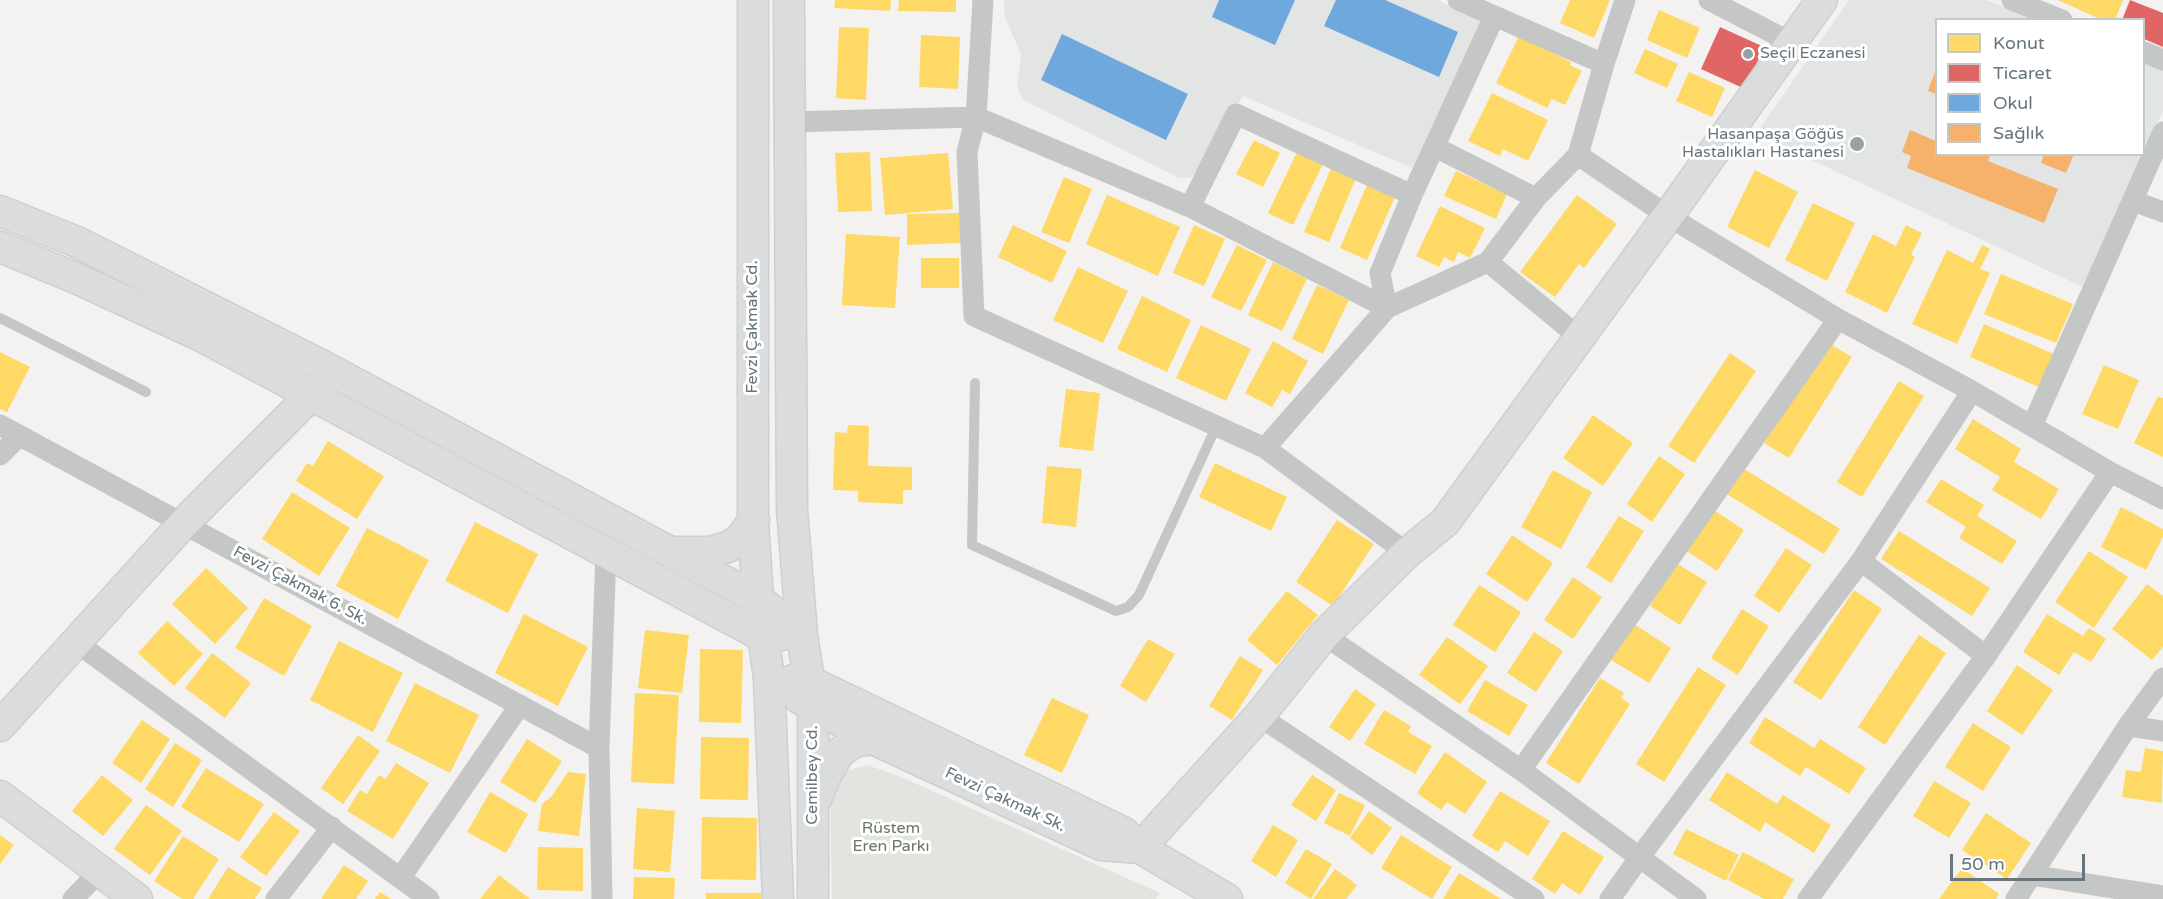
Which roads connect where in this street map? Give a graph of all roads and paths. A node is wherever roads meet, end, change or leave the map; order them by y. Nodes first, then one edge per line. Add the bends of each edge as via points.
1 (753, 0) edge
2 (789, 0) edge
3 (983, 0) edge
4 (1458, 0) edge
5 (1625, 0) edge
6 (1709, 0) edge
7 (1822, 0) edge
8 (2012, 0) edge
9 (1494, 17) junction
10 (2056, 18) edge
11 (1792, 43) junction
12 (2145, 52) edge
13 (2163, 60) edge
14 (1604, 64) junction
15 (976, 117) junction
16 (789, 122) junction
17 (2163, 132) edge
18 (1435, 147) junction
19 (1578, 155) junction
20 (1412, 195) junction
21 (1536, 198) junction
22 (2133, 201) junction
23 (1190, 207) junction
24 (0, 211) edge
25 (2163, 212) edge
26 (1668, 216) junction
27 (0, 248) edge
28 (1488, 262) junction
29 (1387, 308) junction
30 (0, 318) edge
31 (1838, 319) junction
32 (1579, 338) junction
33 (334, 372) junction
34 (975, 383) dead end
35 (1972, 391) junction
36 (146, 392) dead end
37 (311, 394) junction
38 (0, 425) edge
39 (2032, 426) junction
40 (1216, 427) junction
41 (19, 436) junction
42 (1266, 448) junction
43 (0, 455) edge
44 (2110, 472) junction
45 (2163, 498) edge
46 (754, 520) junction
47 (183, 524) junction
48 (606, 552) junction
49 (669, 552) junction
50 (1407, 553) junction
51 (1861, 561) junction
52 (759, 600) junction
53 (1324, 635) junction
54 (804, 643) junction
55 (77, 644) junction
56 (766, 656) junction
57 (1986, 656) junction
58 (2163, 678) edge
59 (811, 694) junction
60 (520, 705) junction
61 (1259, 716) junction
62 (0, 726) edge
63 (2128, 726) junction
64 (2163, 731) edge
65 (873, 739) junction
66 (599, 748) junction
67 (1521, 770) junction
68 (0, 796) edge
69 (813, 807) junction
70 (332, 827) junction
71 (1140, 848) junction
72 (1639, 858) junction
73 (100, 871) junction
74 (2031, 875) junction
75 (401, 877) junction
76 (1208, 894) edge
77 (2163, 896) edge
78 (73, 899) edge
79 (137, 899) edge
80 (276, 899) edge
81 (429, 899) edge
82 (603, 899) edge
83 (778, 899) edge
84 (813, 899) edge
85 (1534, 899) edge
86 (1611, 899) edge
87 (1696, 899) edge
88 (1808, 899) edge
89 (2016, 899) edge

1 - 46 street, Fevzi Çakmak Cd.
2 - 16 street
3 - 15 street
4 - 9 street
5 - 14 street
6 - 11 street
7 - 11 street
8 - 10 street
9 - 14 street
9 - 18 street
11 - 26 street
12 - 13 street
14 - 19 street
15 - 16 street
15 - 23 street
15 - 40 street via 967,152 974,316
16 - 54 street via 792,509
17 - 22 street
18 - 20 street
18 - 21 street
19 - 21 street
19 - 26 street
20 - 23 street via 1236,114
20 - 29 street via 1380,273
21 - 28 street
22 - 25 street
22 - 39 street
23 - 29 street
24 - 33 street via 77,242
26 - 31 street
26 - 32 street
27 - 37 street via 201,336
28 - 29 street
28 - 32 street
29 - 42 street
30 - 36 lane
31 - 35 street
31 - 67 street
32 - 50 street via 1445,522
33 - 37 street
33 - 49 street
34 - 40 lane via 972,544 1116,611 1128,607 1139,594
35 - 39 street
35 - 51 street
37 - 47 street
37 - 48 street
38 - 41 street, Fevzi Çakmak 6. Sk.
39 - 44 street
40 - 42 street
41 - 43 street
41 - 47 street, Fevzi Çakmak 6. Sk.
42 - 50 street
44 - 45 street
44 - 57 street
46 - 49 street via 741,539 728,548
46 - 52 street, Fevzi Çakmak Cd.
47 - 55 street
47 - 60 street, Fevzi Çakmak 6. Sk.
48 - 56 street
48 - 66 street
49 - 52 street
50 - 53 street
51 - 57 street
51 - 72 street
52 - 54 street
52 - 56 street, Fevzi Çakmak Cd.
53 - 61 street
53 - 67 street
54 - 56 street
54 - 59 street, Cemilbey Cd.
55 - 62 street
55 - 70 street
56 - 59 street
56 - 83 street
57 - 88 street
58 - 63 street
59 - 65 street, Fevzi Çakmak Sk.
59 - 69 street, Cemilbey Cd.
59 - 71 street via 1123,832
60 - 66 street, Fevzi Çakmak 6. Sk.
60 - 75 street
61 - 71 street
61 - 85 street
63 - 64 street
63 - 74 street
65 - 69 street via 854,742 838,753
65 - 71 street, Fevzi Çakmak Sk. via 1101,845
66 - 82 street
67 - 72 street
68 - 73 street
69 - 84 street, Cemilbey Cd.
70 - 75 street
70 - 80 street
71 - 76 street
72 - 86 street
72 - 87 street
73 - 78 street
73 - 79 street
74 - 77 street
74 - 89 street
75 - 81 street

